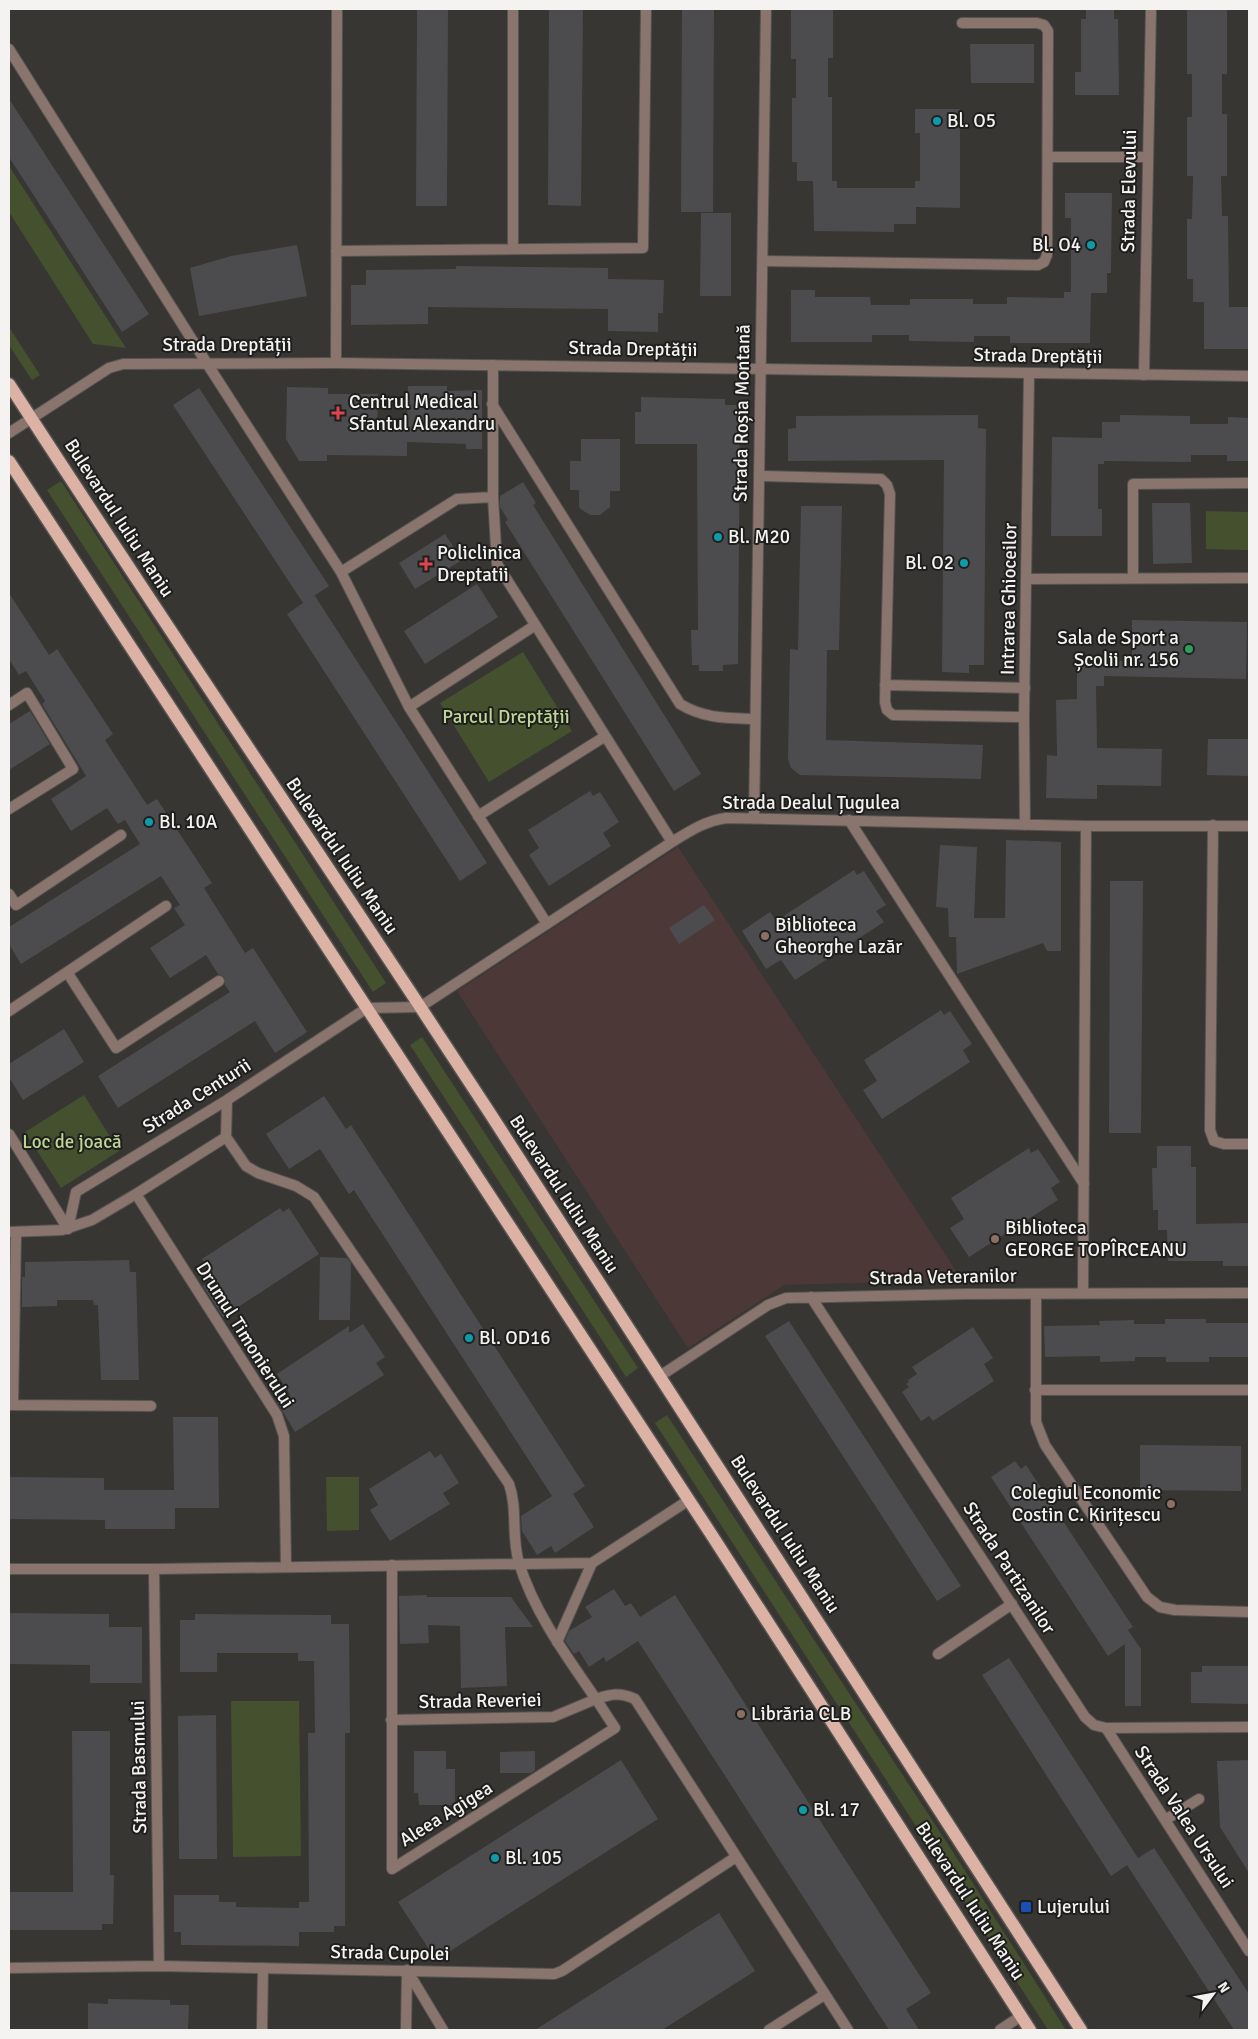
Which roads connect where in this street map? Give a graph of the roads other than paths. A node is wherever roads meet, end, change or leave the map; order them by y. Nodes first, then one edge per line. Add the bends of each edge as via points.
1 (337, 9) edge
2 (514, 9) edge
3 (646, 9) edge
4 (766, 9) edge
5 (1151, 9) edge
6 (962, 23) dead end
7 (9, 49) edge
8 (1048, 157) junction
9 (1147, 157) junction
10 (513, 249) junction
11 (336, 251) junction
12 (763, 261) junction
13 (206, 362) junction
14 (336, 363) junction
15 (493, 365) junction
16 (760, 368) junction
17 (1029, 374) junction
18 (1144, 375) junction
19 (1249, 376) edge
20 (9, 384) edge
21 (492, 404) junction
22 (31, 418) junction
23 (9, 433) edge
24 (9, 461) edge
25 (759, 476) junction
26 (1249, 483) edge
27 (493, 497) junction
28 (341, 572) junction
29 (1133, 578) junction
30 (1249, 578) edge
31 (1027, 579) junction
32 (534, 626) junction
33 (885, 685) junction
34 (1025, 688) junction
35 (9, 705) edge
36 (409, 707) junction
37 (1024, 717) junction
38 (755, 719) junction
39 (604, 737) junction
40 (9, 809) edge
41 (478, 816) junction
42 (754, 818) junction
43 (849, 820) junction
44 (1025, 825) junction
45 (1213, 825) junction
46 (1086, 826) junction
47 (1249, 826) edge
48 (122, 835) dead end
49 (672, 842) junction
50 (9, 894) edge
51 (166, 906) dead end
52 (548, 924) junction
53 (67, 972) junction
54 (219, 981) dead end
55 (420, 1007) junction
56 (367, 1008) junction
57 (9, 1011) edge
58 (227, 1100) junction
59 (9, 1134) edge
60 (226, 1137) junction
61 (1249, 1144) edge
62 (1084, 1185) junction
63 (136, 1194) junction
64 (68, 1229) junction
65 (12, 1232) edge
66 (1249, 1292) edge
67 (1036, 1294) junction
68 (1083, 1294) junction
69 (811, 1297) junction
70 (12, 1324) edge
71 (660, 1376) junction
72 (1035, 1390) junction
73 (1249, 1390) edge
74 (11, 1405) edge
75 (151, 1406) dead end
76 (689, 1500) junction
77 (592, 1563) junction
78 (519, 1564) junction
79 (392, 1565) junction
80 (286, 1566) junction
81 (9, 1569) edge
82 (154, 1569) junction
83 (1012, 1604) junction
84 (1249, 1612) edge
85 (557, 1642) junction
86 (938, 1654) dead end
87 (596, 1699) junction
88 (391, 1720) junction
89 (1249, 1727) edge
90 (1106, 1728) junction
91 (1199, 1799) dead end
92 (1165, 1820) junction
93 (736, 1857) junction
94 (1249, 1951) edge
95 (159, 1966) junction
96 (9, 1968) edge
97 (263, 1968) junction
98 (407, 1970) junction
99 (824, 1995) junction
100 (1022, 2016) junction
101 (262, 2030) edge
102 (406, 2030) edge
103 (443, 2030) edge
104 (769, 2030) edge
105 (848, 2030) edge
106 (1000, 2030) edge
107 (1030, 2030) edge
108 (1081, 2030) edge

1 - 11 street
2 - 10 street
3 - 10 street via 643,248
4 - 12 street, Strada Roșia Montană
5 - 9 street, Strada Elevului
6 - 8 street via 1037,22 1044,25 1048,32
7 - 13 street
8 - 9 street
8 - 12 street via 1047,255 1038,265
9 - 18 street, Strada Elevului
10 - 11 street
11 - 14 street
12 - 16 street, Strada Roșia Montană
13 - 14 street, Strada Dreptății
13 - 22 street, Strada Dreptății via 116,365
13 - 28 street
14 - 15 street, Strada Dreptății
15 - 16 street, Strada Dreptății
15 - 21 street
16 - 17 street, Strada Dreptății
16 - 25 street, Strada Roșia Montană
17 - 18 street, Strada Dreptății
17 - 31 street, Intrarea Ghioceilor
18 - 19 street, Strada Dreptății
20 - 22 main road, Bulevardul Iuliu Maniu
21 - 27 street
21 - 38 street via 680,704 708,717
22 - 23 street, Strada Dreptății
22 - 55 main road, Bulevardul Iuliu Maniu
24 - 56 main road, Bulevardul Iuliu Maniu
25 - 33 street via 881,479 888,485
25 - 38 street, Strada Roșia Montană
26 - 29 street via 1134,484
27 - 28 street via 458,499
27 - 32 street via 496,564
28 - 36 street
29 - 30 street
29 - 31 street
31 - 34 street, Intrarea Ghioceilor
32 - 36 street
32 - 39 street
33 - 34 street
33 - 37 street via 884,702 893,714
34 - 37 street, Intrarea Ghioceilor
35 - 40 street via 27,693 73,769
36 - 41 street
37 - 44 street, Intrarea Ghioceilor
38 - 42 street, Strada Roșia Montană
39 - 41 street
39 - 49 street
41 - 52 street
42 - 43 street, Strada Dealul Țugulea
42 - 49 street, Strada Dealul Țugulea via 711,820
43 - 44 street, Strada Dealul Țugulea
43 - 62 street
44 - 46 street, Strada Dealul Țugulea
45 - 46 street, Strada Dealul Țugulea
45 - 47 street, Strada Dealul Țugulea
45 - 61 street via 1210,1130 1214,1140 1224,1144
46 - 62 street
48 - 50 street via 16,905
49 - 52 street, Strada Dealul Țugulea
51 - 53 street
52 - 55 street, Strada Dealul Țugulea
53 - 54 street via 116,1048
53 - 57 street
55 - 56 street
55 - 71 main road, Bulevardul Iuliu Maniu
56 - 58 street, Strada Centurii
56 - 76 main road, Bulevardul Iuliu Maniu
58 - 60 street
58 - 64 street, Strada Centurii via 76,1192
59 - 64 street
60 - 63 street
60 - 78 street, Aleea Agigea via 246,1166 296,1186 314,1197 508,1484 513,1497 514,1541
62 - 68 street
63 - 64 street via 92,1220
63 - 80 street, Drumul Timonierului via 282,1427
64 - 65 street
65 - 70 street
66 - 68 street, Strada Veteranilor
67 - 68 street, Strada Veteranilor
67 - 69 street, Strada Veteranilor
67 - 72 street
69 - 71 street, Strada Veteranilor via 776,1300
69 - 83 street, Strada Partizanilor
70 - 74 street
71 - 108 main road, Bulevardul Iuliu Maniu
72 - 73 street
72 - 84 street via 1036,1422 1045,1445 1147,1597 1160,1607 1175,1610
74 - 75 street
76 - 77 street
76 - 100 main road, Bulevardul Iuliu Maniu
77 - 78 street
77 - 85 street
78 - 79 street
78 - 85 street, Aleea Agigea
79 - 80 street
79 - 88 street, Aleea Agigea
80 - 82 street
81 - 82 street
82 - 95 street, Strada Basmului
83 - 86 street
83 - 90 street, Strada Partizanilor via 1085,1717 1094,1725
85 - 87 street, Aleea Agigea
87 - 88 street, Strada Reveriei via 553,1717
87 - 88 street, Aleea Agigea via 615,1728 392,1869
87 - 93 street, Strada Reveriei via 613,1693 635,1699
89 - 90 street, Strada Partizanilor
90 - 92 street, Strada Valea Ursului
91 - 92 street
92 - 94 street, Strada Valea Ursului
93 - 98 street, Strada Cupolei via 554,1974
93 - 99 street, Strada Reveriei
95 - 96 street, Strada Cupolei
95 - 97 street, Strada Cupolei
97 - 98 street, Strada Cupolei
97 - 101 street
98 - 102 street
98 - 103 street
99 - 104 street
99 - 105 street, Strada Reveriei
100 - 106 street
100 - 107 main road, Bulevardul Iuliu Maniu

